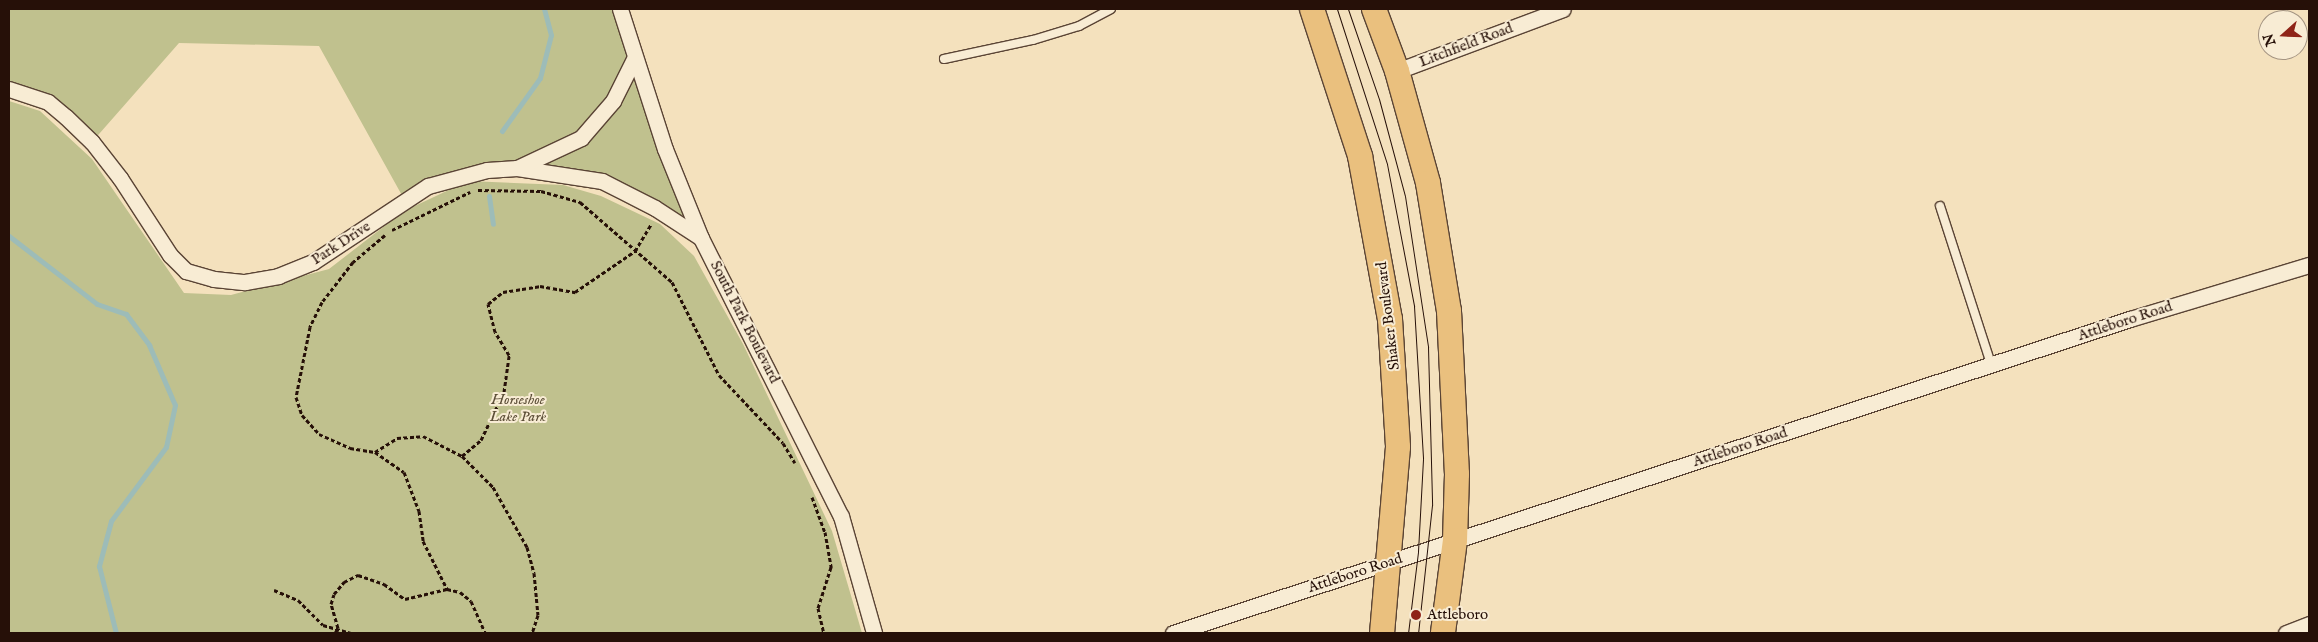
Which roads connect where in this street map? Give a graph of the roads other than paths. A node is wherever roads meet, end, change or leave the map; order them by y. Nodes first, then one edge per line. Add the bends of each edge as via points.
1 (620, 9) edge
2 (1111, 9) edge
3 (1312, 9) edge
4 (1374, 9) edge
5 (1563, 9) edge
6 (634, 59) junction
7 (944, 59) dead end
8 (1397, 71) junction
9 (9, 89) edge
10 (517, 168) junction
11 (1940, 206) dead end
12 (701, 238) junction
13 (2309, 265) edge
14 (1991, 364) junction
15 (1455, 540) junction
16 (1390, 562) junction
17 (2309, 624) edge
18 (874, 633) edge
19 (1173, 633) edge
20 (1382, 633) edge
21 (1443, 633) edge
22 (2286, 633) edge

1 - 6 street, South Park Boulevard
2 - 7 lane via 1079,26 1052,35
3 - 16 main road, Shaker Boulevard via 1360,156 1386,288 1398,438
4 - 8 main road
5 - 8 street, Litchfield Road
6 - 10 street via 613,101 581,138
6 - 12 street, South Park Boulevard
8 - 15 main road via 1428,183 1449,311 1456,405
9 - 10 street, Park Drive via 48,102 92,142 120,178 170,256 186,271 214,279 245,282 278,276 333,251 428,186 468,173
10 - 12 street, Park Drive via 602,181 659,210
11 - 14 lane
12 - 18 street, South Park Boulevard via 841,516
13 - 14 street, Attleboro Road
14 - 15 street, Attleboro Road
15 - 16 street, Attleboro Road
15 - 21 main road
16 - 19 street, Attleboro Road
16 - 20 main road, Shaker Boulevard
17 - 22 street

